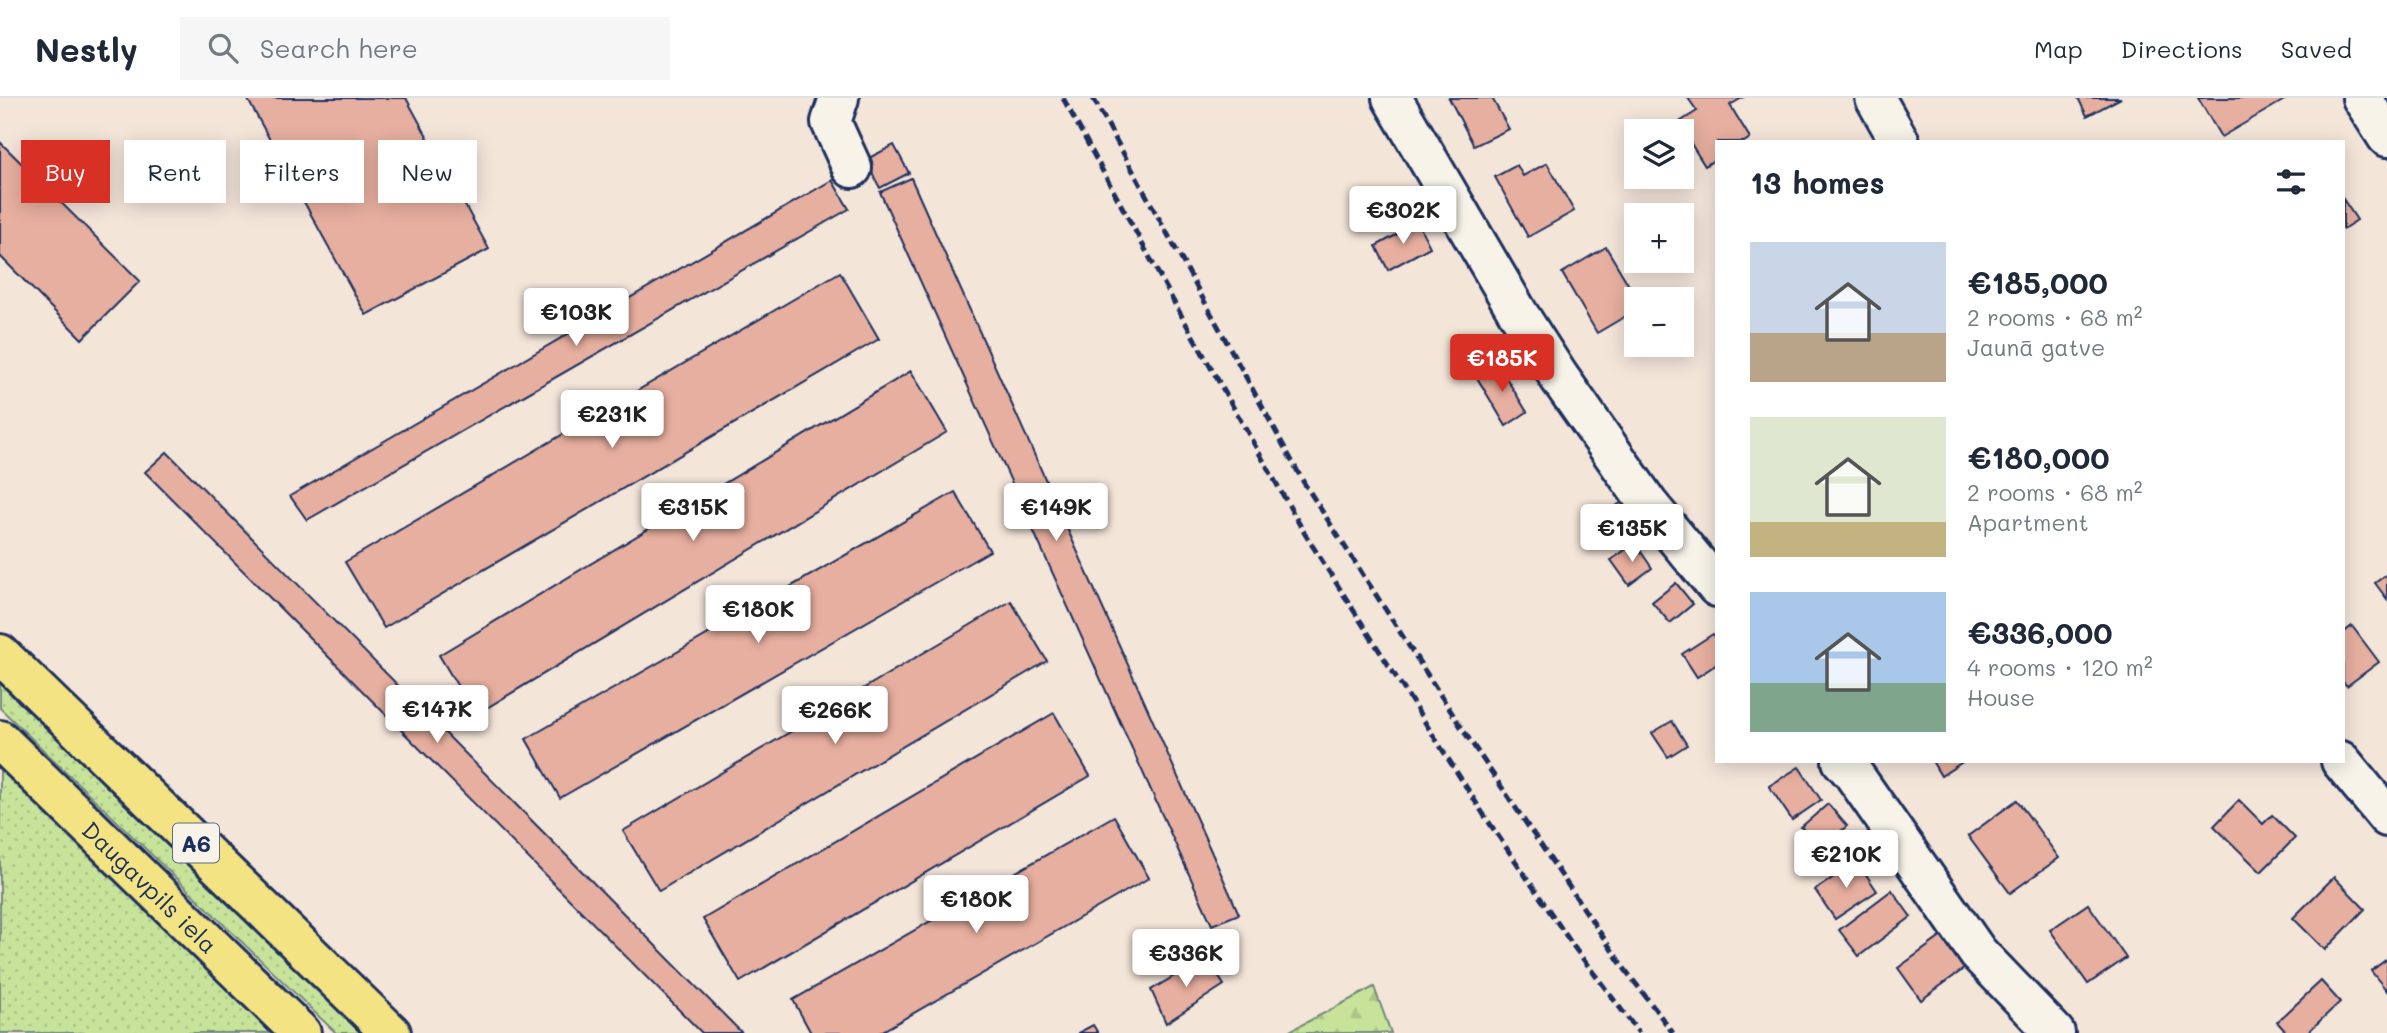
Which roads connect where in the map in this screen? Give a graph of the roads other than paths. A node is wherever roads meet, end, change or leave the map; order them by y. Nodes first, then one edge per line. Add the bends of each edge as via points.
1 (839, 98) edge
2 (1392, 98) edge
3 (1875, 98) edge
4 (2362, 98) edge
5 (2387, 137) edge
6 (1899, 140) edge
7 (852, 168) dead end
8 (1715, 585) edge
9 (0, 654) edge
10 (0, 740) edge
11 (1844, 763) edge
12 (2343, 763) edge
13 (2387, 817) edge
14 (302, 1033) edge
15 (391, 1033) edge
16 (2054, 1033) edge

1 - 7 street via 831,122
2 - 8 street via 1559,377 1648,504
3 - 6 street
4 - 5 street
9 - 15 highway, A6
10 - 14 highway, Daugavpils iela / A6
11 - 16 street via 1978,953
12 - 13 street

